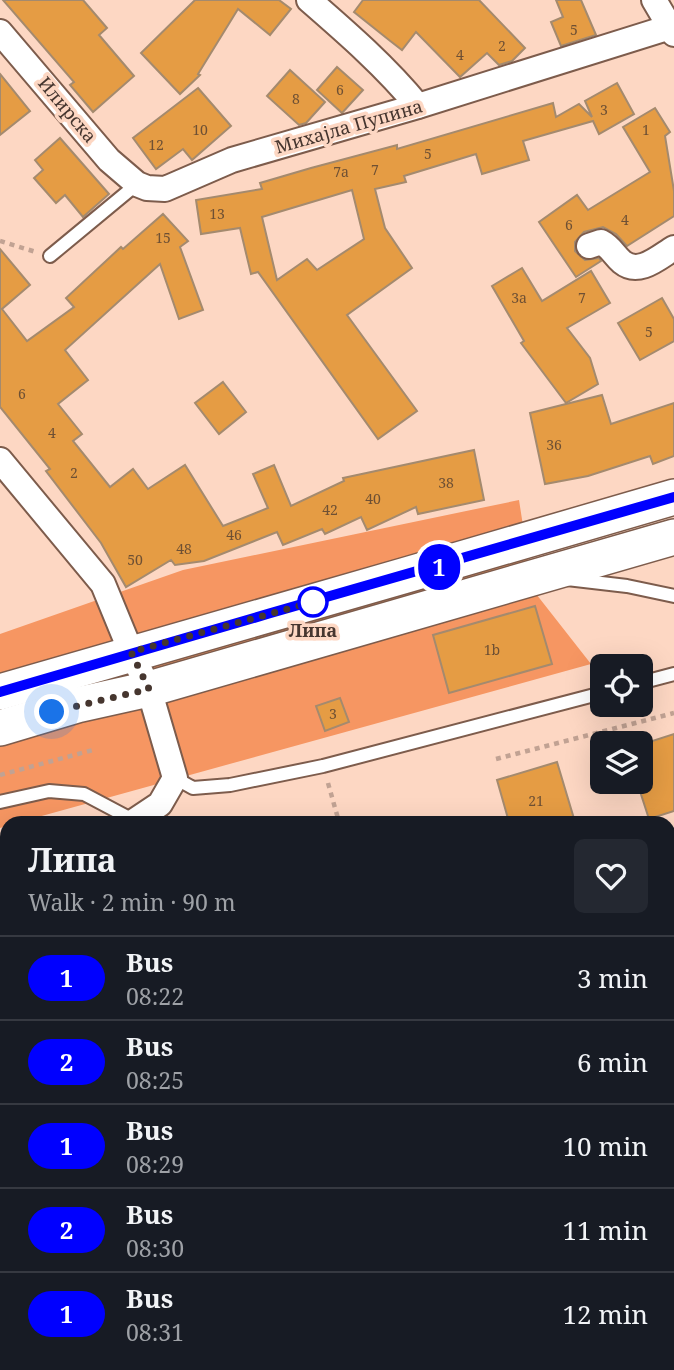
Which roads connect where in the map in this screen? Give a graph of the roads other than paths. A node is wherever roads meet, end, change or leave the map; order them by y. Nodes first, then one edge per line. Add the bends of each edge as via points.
1 (309, 0) edge
2 (654, 0) edge
3 (672, 31) edge
4 (0, 32) edge
5 (418, 106) junction
6 (137, 184) junction
7 (589, 246) dead end
8 (674, 248) edge
9 (50, 256) road end
10 (0, 460) edge
11 (674, 496) edge
12 (674, 537) edge
13 (543, 576) junction
14 (674, 596) edge
15 (131, 652) junction
16 (674, 674) edge
17 (653, 680) edge
18 (149, 689) junction
19 (0, 692) edge
20 (590, 696) edge
21 (0, 728) edge
22 (175, 778) junction
23 (0, 802) edge
24 (123, 816) edge
25 (143, 816) edge

1 - 5 street
2 - 3 street
3 - 5 street, Михајла Пупина
4 - 6 street, Илирска via 109,160
5 - 6 street, Михајла Пупина via 232,160 166,189
6 - 9 lane
7 - 8 street via 601,242 610,246 620,261 635,268
10 - 15 street via 103,584
11 - 15 main road
12 - 13 main road
13 - 14 lane
13 - 18 main road
15 - 18 street
15 - 19 main road
16 - 17 lane
18 - 21 main road
18 - 22 street
20 - 22 lane via 323,766 230,785 193,788
22 - 25 street via 160,804
23 - 24 lane via 49,791 84,794

